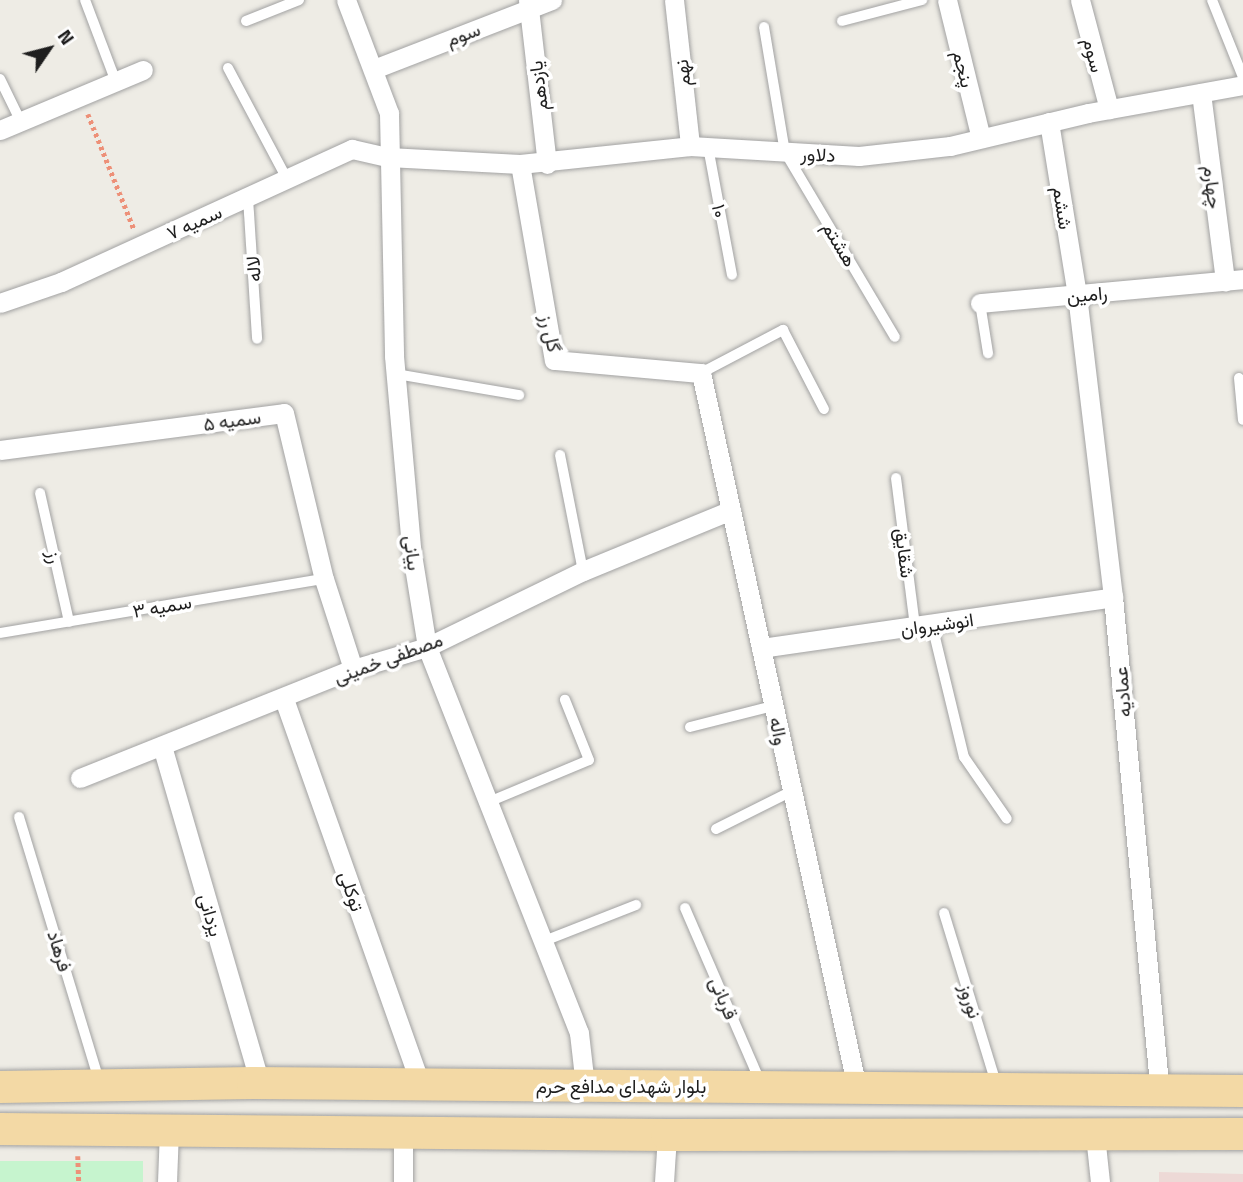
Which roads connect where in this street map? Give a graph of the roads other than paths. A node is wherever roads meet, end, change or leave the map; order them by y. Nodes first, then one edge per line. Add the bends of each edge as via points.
1 (85, 0) edge
2 (299, 0) edge
3 (346, 0) edge
4 (552, 0) edge
5 (674, 0) edge
6 (922, 0) edge
7 (947, 0) edge
8 (1080, 0) edge
9 (1212, 0) edge
10 (529, 4) edge
11 (246, 20) dead end
12 (842, 21) dead end
13 (764, 27) dead end
14 (228, 68) dead end
15 (374, 69) junction
16 (143, 70) dead end
17 (1243, 77) edge
18 (0, 79) edge
19 (116, 82) junction
20 (1243, 85) edge
21 (1201, 93) junction
22 (1109, 109) junction
23 (21, 122) junction
24 (1049, 122) junction
25 (0, 130) edge
26 (981, 138) junction
27 (699, 146) junction
28 (785, 152) junction
29 (388, 157) junction
30 (520, 164) junction
31 (547, 164) junction
32 (287, 180) junction
33 (248, 198) junction
34 (732, 275) dead end
35 (1234, 280) edge
36 (1077, 295) junction
37 (0, 303) edge
38 (980, 303) joint
39 (895, 337) dead end
40 (257, 340) dead end
41 (988, 353) dead end
42 (701, 373) junction
43 (396, 374) junction
44 (1239, 378) dead end
45 (519, 395) dead end
46 (824, 409) dead end
47 (1243, 420) edge
48 (0, 450) edge
49 (560, 455) dead end
50 (896, 478) dead end
51 (40, 493) dead end
52 (731, 510) junction
53 (583, 571) junction
54 (324, 579) junction
55 (1114, 597) junction
56 (69, 622) junction
57 (923, 626) junction
58 (0, 632) edge
59 (427, 647) junction
60 (761, 648) junction
61 (353, 669) junction
62 (284, 699) junction
63 (565, 701) dead end
64 (774, 706) junction
65 (690, 727) dead end
66 (162, 746) junction
67 (80, 778) dead end
68 (792, 791) junction
69 (491, 801) junction
70 (19, 817) dead end
71 (1007, 819) dead end
72 (716, 829) dead end
73 (636, 905) dead end
74 (685, 908) dead end
75 (944, 913) dead end
76 (544, 941) junction
77 (260, 1083) junction
78 (420, 1084) junction
79 (100, 1085) junction
80 (585, 1086) junction
81 (0, 1087) edge
82 (762, 1087) junction
83 (857, 1088) junction
84 (998, 1089) junction
85 (1160, 1090) junction
86 (1243, 1091) edge
87 (0, 1129) edge
88 (169, 1129) junction
89 (403, 1131) junction
90 (1243, 1134) edge
91 (667, 1135) junction
92 (1095, 1135) junction
93 (167, 1182) edge
94 (403, 1182) edge
95 (664, 1182) edge
96 (1100, 1182) edge

1 - 19 lane
2 - 11 lane
3 - 15 street, بیانی
4 - 10 street, سوم
5 - 27 street, نهم
6 - 12 lane
7 - 26 street, پنجم
8 - 22 street, سوم
9 - 17 lane
10 - 15 street, سوم
10 - 31 street, یازدهم
13 - 28 lane
14 - 32 lane
15 - 29 street, بیانی via 390,113
16 - 19 street
18 - 23 lane
19 - 23 street
20 - 21 street, دلاور
21 - 22 street, دلاور
21 - 35 street, چهارم
22 - 24 street, دلاور
23 - 25 street
24 - 26 street, دلاور
24 - 36 street, ششم
26 - 28 street, دلاور via 859,156
27 - 28 street, دلاور
27 - 31 street, دلاور
27 - 34 lane, ۱۰
28 - 39 lane, هشتم
29 - 30 street, دلاور
29 - 32 street, سمیه ۷ via 352,149
29 - 43 street, بیانی
30 - 31 street, دلاور
30 - 42 street, گل رز via 554,360
32 - 33 street, سمیه ۷
33 - 37 street, سمیه ۷
33 - 40 lane, لاله
35 - 36 street, رامین
36 - 38 street, رامین
36 - 55 street, عمادیه
38 - 41 lane, رامین
42 - 46 lane via 783,330
42 - 52 street, واله
43 - 45 lane
43 - 59 street, بیانی via 411,548
44 - 47 lane
48 - 54 street, سمیه ۵ via 284,413
49 - 53 lane
50 - 57 lane, شقایق
51 - 56 lane, رز
52 - 53 street, مصطفی خمینی
52 - 60 street, واله
53 - 59 street, مصطفی خمینی
54 - 56 lane, سمیه ۳
54 - 61 street, سمیه ۵
55 - 57 street, انوشیروان
55 - 85 street, عمادیه
56 - 58 lane, سمیه ۳
57 - 60 street, انوشیروان
57 - 71 lane, شقایق via 964,757
59 - 61 street, مصطفی خمینی
59 - 69 street, بیانی
60 - 64 street, واله
61 - 62 street, مصطفی خمینی
62 - 66 street, مصطفی خمینی
62 - 78 street, توکلی
63 - 69 lane via 589,760
64 - 65 lane
64 - 68 street, واله
66 - 67 street, مصطفی خمینی
66 - 77 street, یزدانی
68 - 72 lane
68 - 83 street, واله
69 - 76 street, بیانی
70 - 79 lane, فرهاد
73 - 76 lane
74 - 82 lane, قربانی
75 - 84 lane, نوروز
76 - 80 street, بیانی via 579,1033
77 - 78 main road, بلوار شهدای مدافع حرم
77 - 79 main road, بلوار شهدای مدافع حرم
78 - 80 main road, بلوار شهدای مدافع حرم
79 - 81 main road, بلوار شهدای مدافع حرم
80 - 82 main road, بلوار شهدای مدافع حرم
82 - 83 main road, بلوار شهدای مدافع حرم
83 - 84 main road, بلوار شهدای مدافع حرم
84 - 85 main road, بلوار شهدای مدافع حرم
85 - 86 main road, بلوار شهدای مدافع حرم
87 - 88 main road
88 - 89 main road
88 - 93 street
89 - 91 main road
89 - 94 street
90 - 92 main road
91 - 92 main road
91 - 95 street
92 - 96 street

